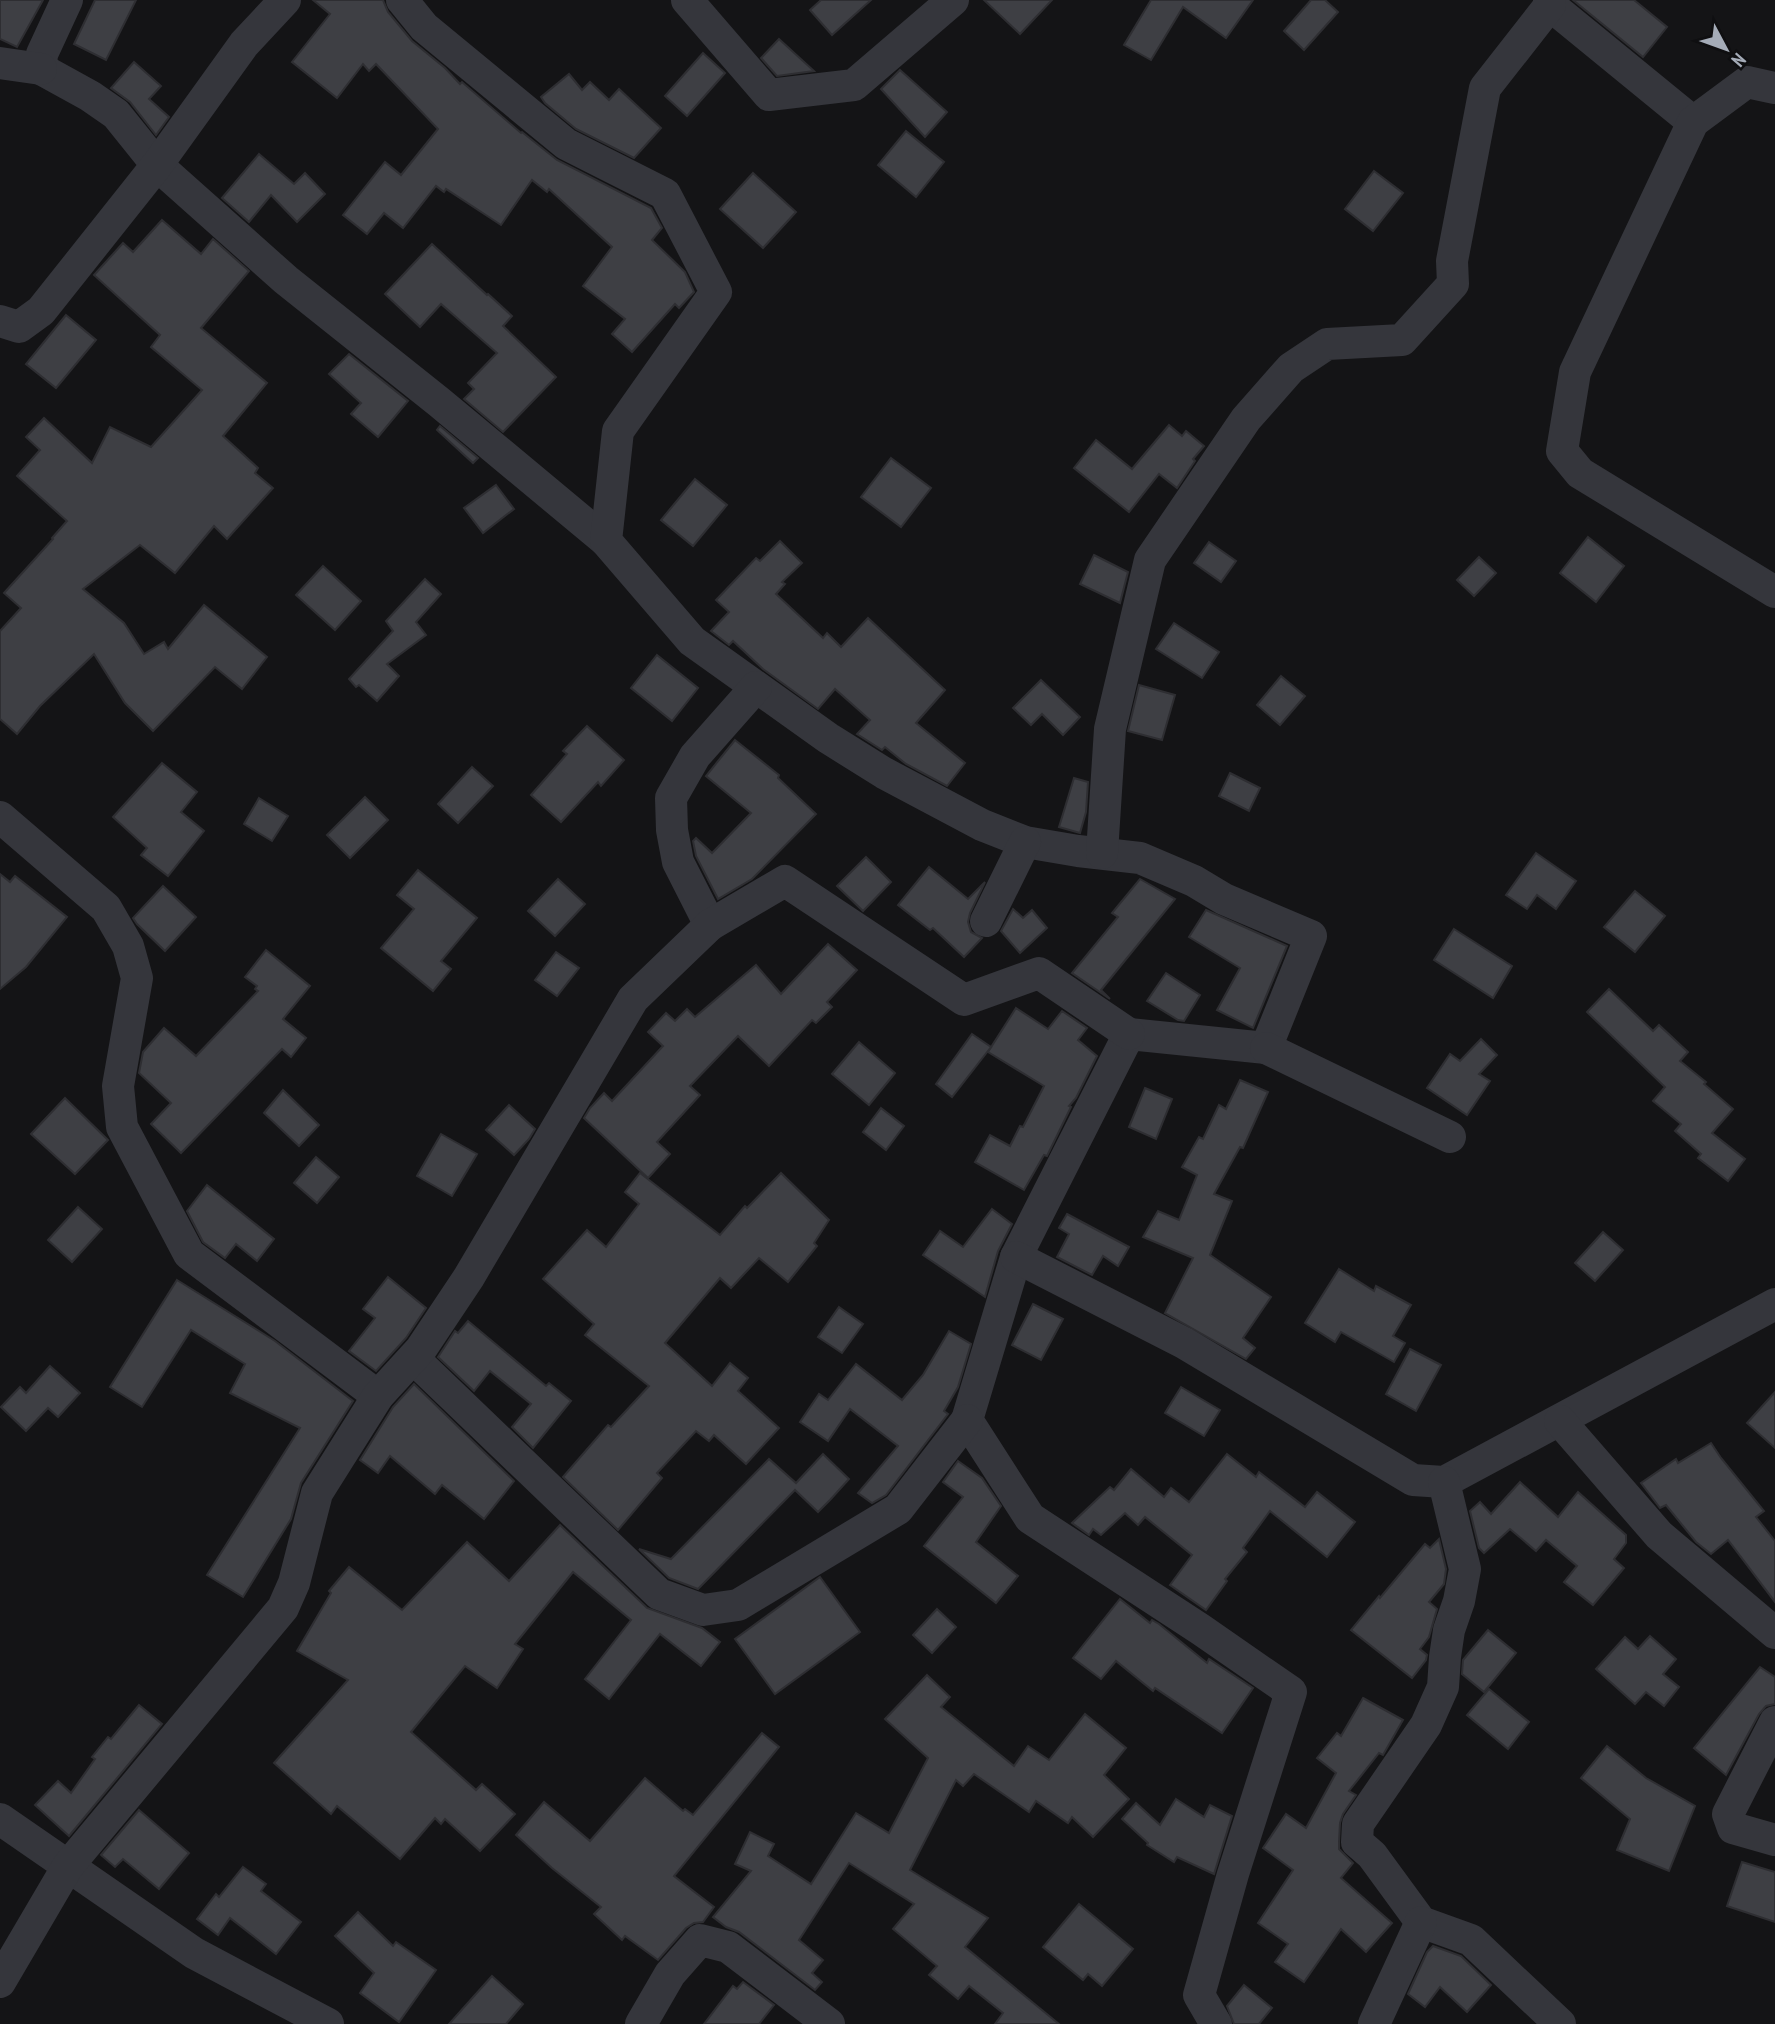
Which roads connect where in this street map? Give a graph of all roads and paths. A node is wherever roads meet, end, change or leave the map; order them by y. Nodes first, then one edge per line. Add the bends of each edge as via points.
1 (67, 0) edge
2 (285, 0) edge
3 (402, 0) edge
4 (687, 0) edge
5 (953, 0) edge
6 (1550, 2) edge
7 (0, 63) edge
8 (41, 69) junction
9 (1775, 88) edge
10 (1693, 122) junction
11 (157, 164) junction
12 (0, 321) edge
13 (606, 541) junction
14 (1775, 592) edge
15 (756, 687) junction
16 (0, 817) edge
17 (1025, 842) junction
18 (1102, 853) junction
19 (986, 921) dead end
20 (710, 925) junction
21 (1129, 1034) junction
22 (1266, 1048) junction
23 (1450, 1137) dead end
24 (1017, 1257) junction
25 (1775, 1304) edge
26 (413, 1358) junction
27 (377, 1396) junction
28 (967, 1420) junction
29 (1560, 1421) junction
30 (1444, 1482) junction
31 (1775, 1633) edge
32 (1775, 1722) edge
33 (0, 1819) edge
34 (1775, 1840) edge
35 (68, 1866) junction
36 (1421, 1922) junction
37 (0, 1982) edge
38 (328, 2024) edge
39 (641, 2024) edge
40 (829, 2024) edge
41 (1216, 2024) edge
42 (1374, 2024) edge
43 (1560, 2024) edge

1 - 8 street via 42,54
2 - 11 street via 244,44
3 - 13 street via 424,27 566,144 664,194 716,292 618,431
4 - 5 street via 769,95 855,85
6 - 10 street
6 - 18 street via 1485,88 1452,261 1453,285 1402,340 1327,344 1291,368 1246,419 1150,560 1110,729
7 - 8 street
8 - 11 street via 116,114
9 - 10 street via 1747,82
10 - 14 street via 1575,372 1562,451 1580,473
11 - 12 street via 41,311 19,327
11 - 13 street via 286,280
13 - 15 street via 692,641
15 - 17 street via 884,773 982,825
15 - 20 street via 695,756 671,798 678,862
16 - 27 street via 106,908 128,946 137,978 118,1086 122,1127 189,1254
17 - 18 street
17 - 19 street
18 - 22 street via 1140,858 1311,936
20 - 21 street via 785,881 964,1000 1039,973
20 - 26 street via 633,999 469,1277
21 - 22 street
21 - 24 street
22 - 23 street
24 - 28 street
24 - 30 street via 1184,1343 1413,1480
25 - 29 street
26 - 27 street
26 - 28 street via 659,1594 703,1610 738,1605 898,1509
27 - 35 street via 317,1493 283,1608
28 - 41 street via 1030,1518 1291,1692 1199,1995
29 - 30 street
29 - 31 street via 1659,1535
30 - 36 street via 1465,1569 1449,1630 1443,1687 1426,1725 1358,1824 1357,1842 1372,1855
32 - 34 street via 1728,1814 1733,1828
33 - 35 street
35 - 37 street
35 - 38 street via 194,1953
36 - 42 street
36 - 43 street via 1471,1940
39 - 40 street via 670,1974 700,1940 728,1947

